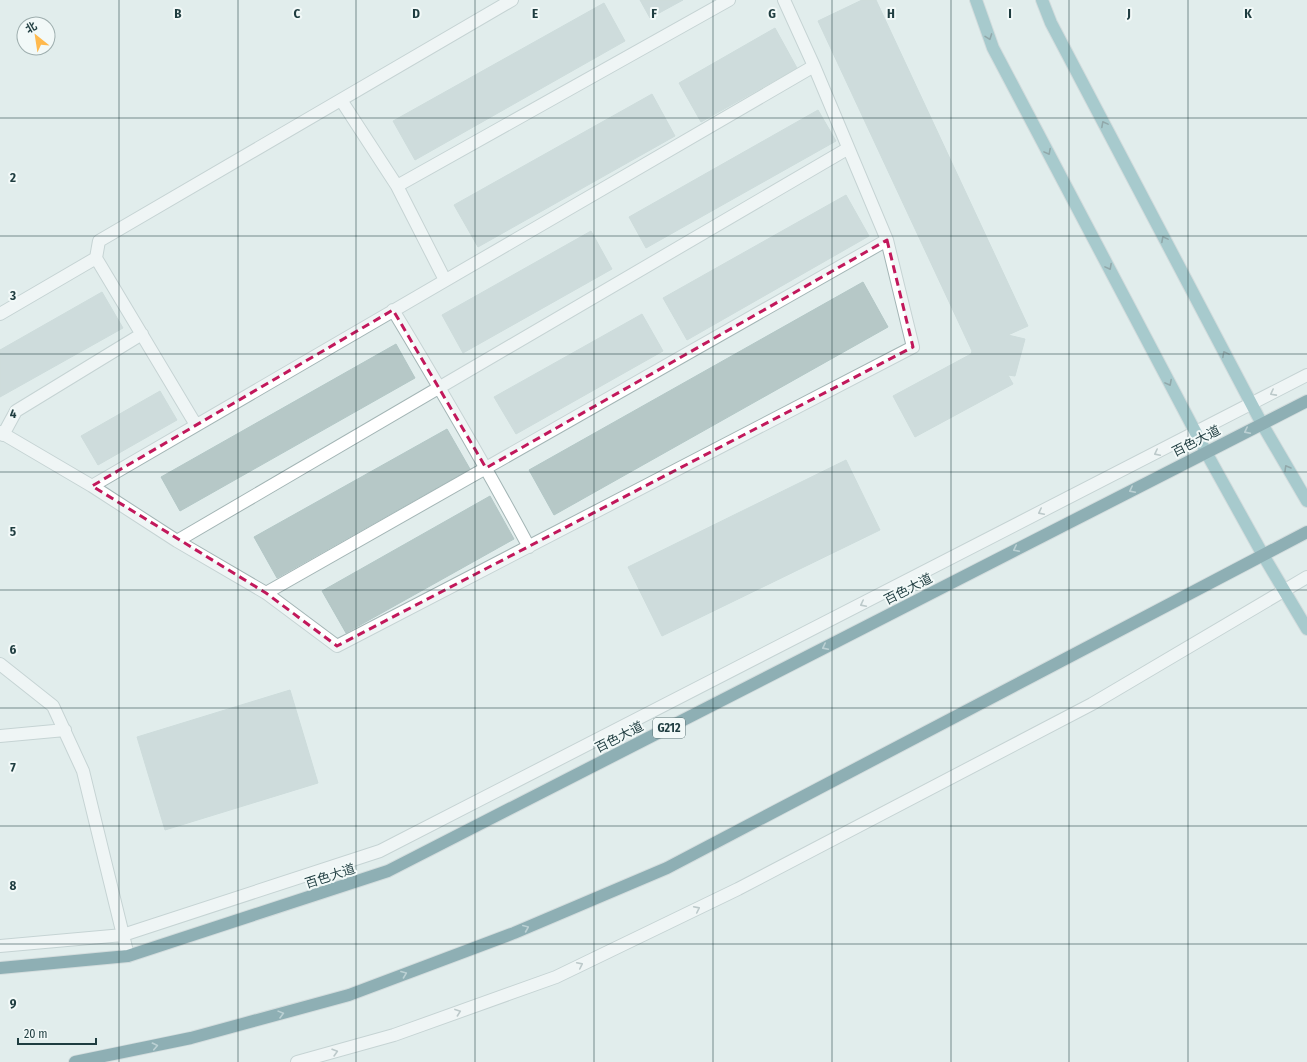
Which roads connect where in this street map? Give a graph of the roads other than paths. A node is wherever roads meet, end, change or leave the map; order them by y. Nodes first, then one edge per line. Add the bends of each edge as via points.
1 (512, 0) edge
2 (729, 0) edge
3 (784, 0) edge
4 (976, 0) edge
5 (1042, 0) edge
6 (814, 66) junction
7 (341, 100) junction
8 (848, 149) junction
9 (397, 186) junction
10 (887, 240) junction
11 (96, 258) junction
12 (445, 280) junction
13 (393, 310) junction
14 (0, 314) edge
15 (142, 334) junction
16 (1307, 375) edge
17 (440, 387) junction
18 (1307, 401) edge
19 (1252, 404) junction
20 (1262, 424) junction
21 (196, 425) junction
22 (1196, 433) junction
23 (2, 434) edge
24 (1206, 452) junction
25 (486, 468) junction
26 (92, 486) junction
27 (1307, 501) edge
28 (1307, 532) edge
29 (177, 541) junction
30 (529, 547) junction
31 (1263, 555) junction
32 (1307, 577) edge
33 (1285, 590) junction
34 (266, 593) junction
35 (1307, 629) edge
36 (0, 664) edge
37 (65, 730) junction
38 (0, 736) edge
39 (123, 935) junction
40 (0, 946) edge
41 (128, 956) junction
42 (0, 968) edge
43 (75, 1062) edge
44 (297, 1062) edge

1 - 7 street
2 - 9 street
3 - 6 street
4 -> 22 main road via 993,48
19 -> 5 main road via 1051,23
6 - 8 street
6 - 12 street
7 - 9 street
7 - 11 street via 99,241
8 - 10 street
8 - 17 street
9 - 12 street
10 - 25 street
10 - 30 street via 913,347
11 - 14 street
11 - 15 street
12 - 13 street
13 - 17 street
13 - 21 street
15 - 21 street
15 - 23 street via 16,411
16 -> 19 street
17 - 25 street
17 - 29 street
18 - 20 highway, 百色大道 / G212
19 - 20 main road
19 - 22 street
20 -> 24 highway, 百色大道 / G212
27 -> 20 main road
21 - 26 street
22 - 24 main road
22 -> 39 street via 380,852
23 - 26 street
24 - 31 main road
24 -> 41 highway, 百色大道 / G212 via 388,871
25 - 30 street
25 - 34 street
26 - 29 street
28 - 31 highway
29 - 34 street
30 - 34 street via 337,646
31 - 33 main road
43 -> 31 highway via 191,1038 349,995 522,930 667,868
32 - 33 street
33 - 35 main road
44 -> 33 street via 394,1035 556,977 738,889 1092,704
36 - 37 street via 53,706
37 - 38 street
37 - 39 street via 83,771
39 - 40 street
39 - 41 street
41 - 42 highway, 百色大道 / G212

